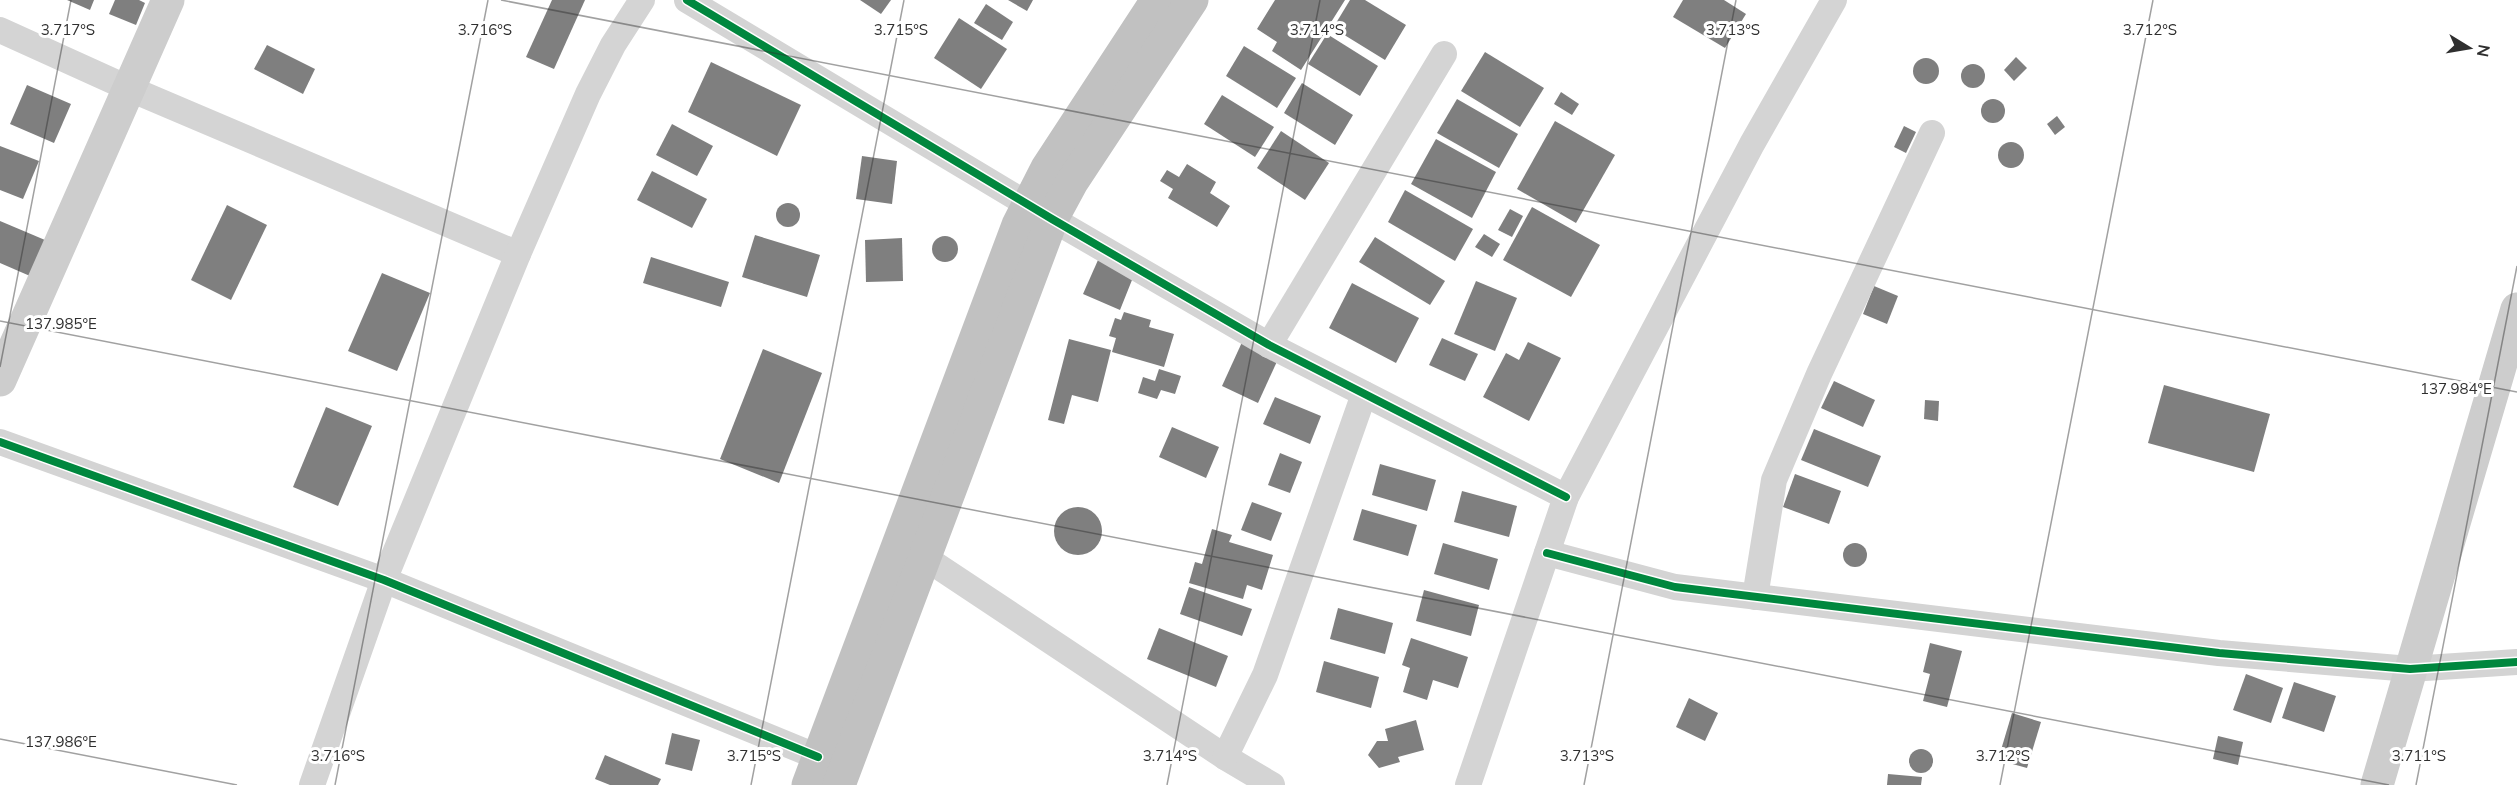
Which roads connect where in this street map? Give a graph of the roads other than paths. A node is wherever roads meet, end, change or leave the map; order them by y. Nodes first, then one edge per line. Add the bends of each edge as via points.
1 (168, 0) edge
2 (642, 0) edge
3 (687, 0) edge
4 (1157, 0) edge
5 (1192, 0) edge
6 (1834, 0) edge
7 (0, 30) edge
8 (1444, 54) dead end
9 (128, 88) junction
10 (1932, 133) dead end
11 (1040, 212) junction
12 (518, 254) junction
13 (2517, 309) edge
14 (1269, 345) junction
15 (0, 380) edge
16 (1364, 394) junction
17 (0, 442) edge
18 (1566, 497) junction
19 (1547, 553) junction
20 (924, 557) junction
21 (384, 580) junction
22 (1755, 597) junction
23 (2517, 662) edge
24 (2410, 669) junction
25 (1225, 757) junction
26 (813, 771) edge
27 (312, 785) edge
28 (839, 785) edge
29 (1272, 785) edge
30 (1468, 785) edge
31 (2377, 785) edge

1 - 9 street
2 - 12 street via 588,94
3 - 11 street
4 - 11 highway via 1074,125
5 - 11 highway via 1078,174
6 - 18 street via 1752,144
7 - 9 street
8 - 14 street
9 - 12 street
9 - 15 street
10 - 22 street via 1774,480
11 - 14 street
11 - 20 highway
11 - 26 highway
12 - 21 street
13 - 24 street
14 - 16 street
16 - 18 street
16 - 25 street via 1266,675
17 - 21 street
18 - 19 street
19 - 22 street via 1675,587
19 - 30 street
20 - 25 street
20 - 28 highway
21 - 26 street
21 - 27 street
22 - 24 street via 2208,652
23 - 24 street
24 - 31 street
25 - 29 street

